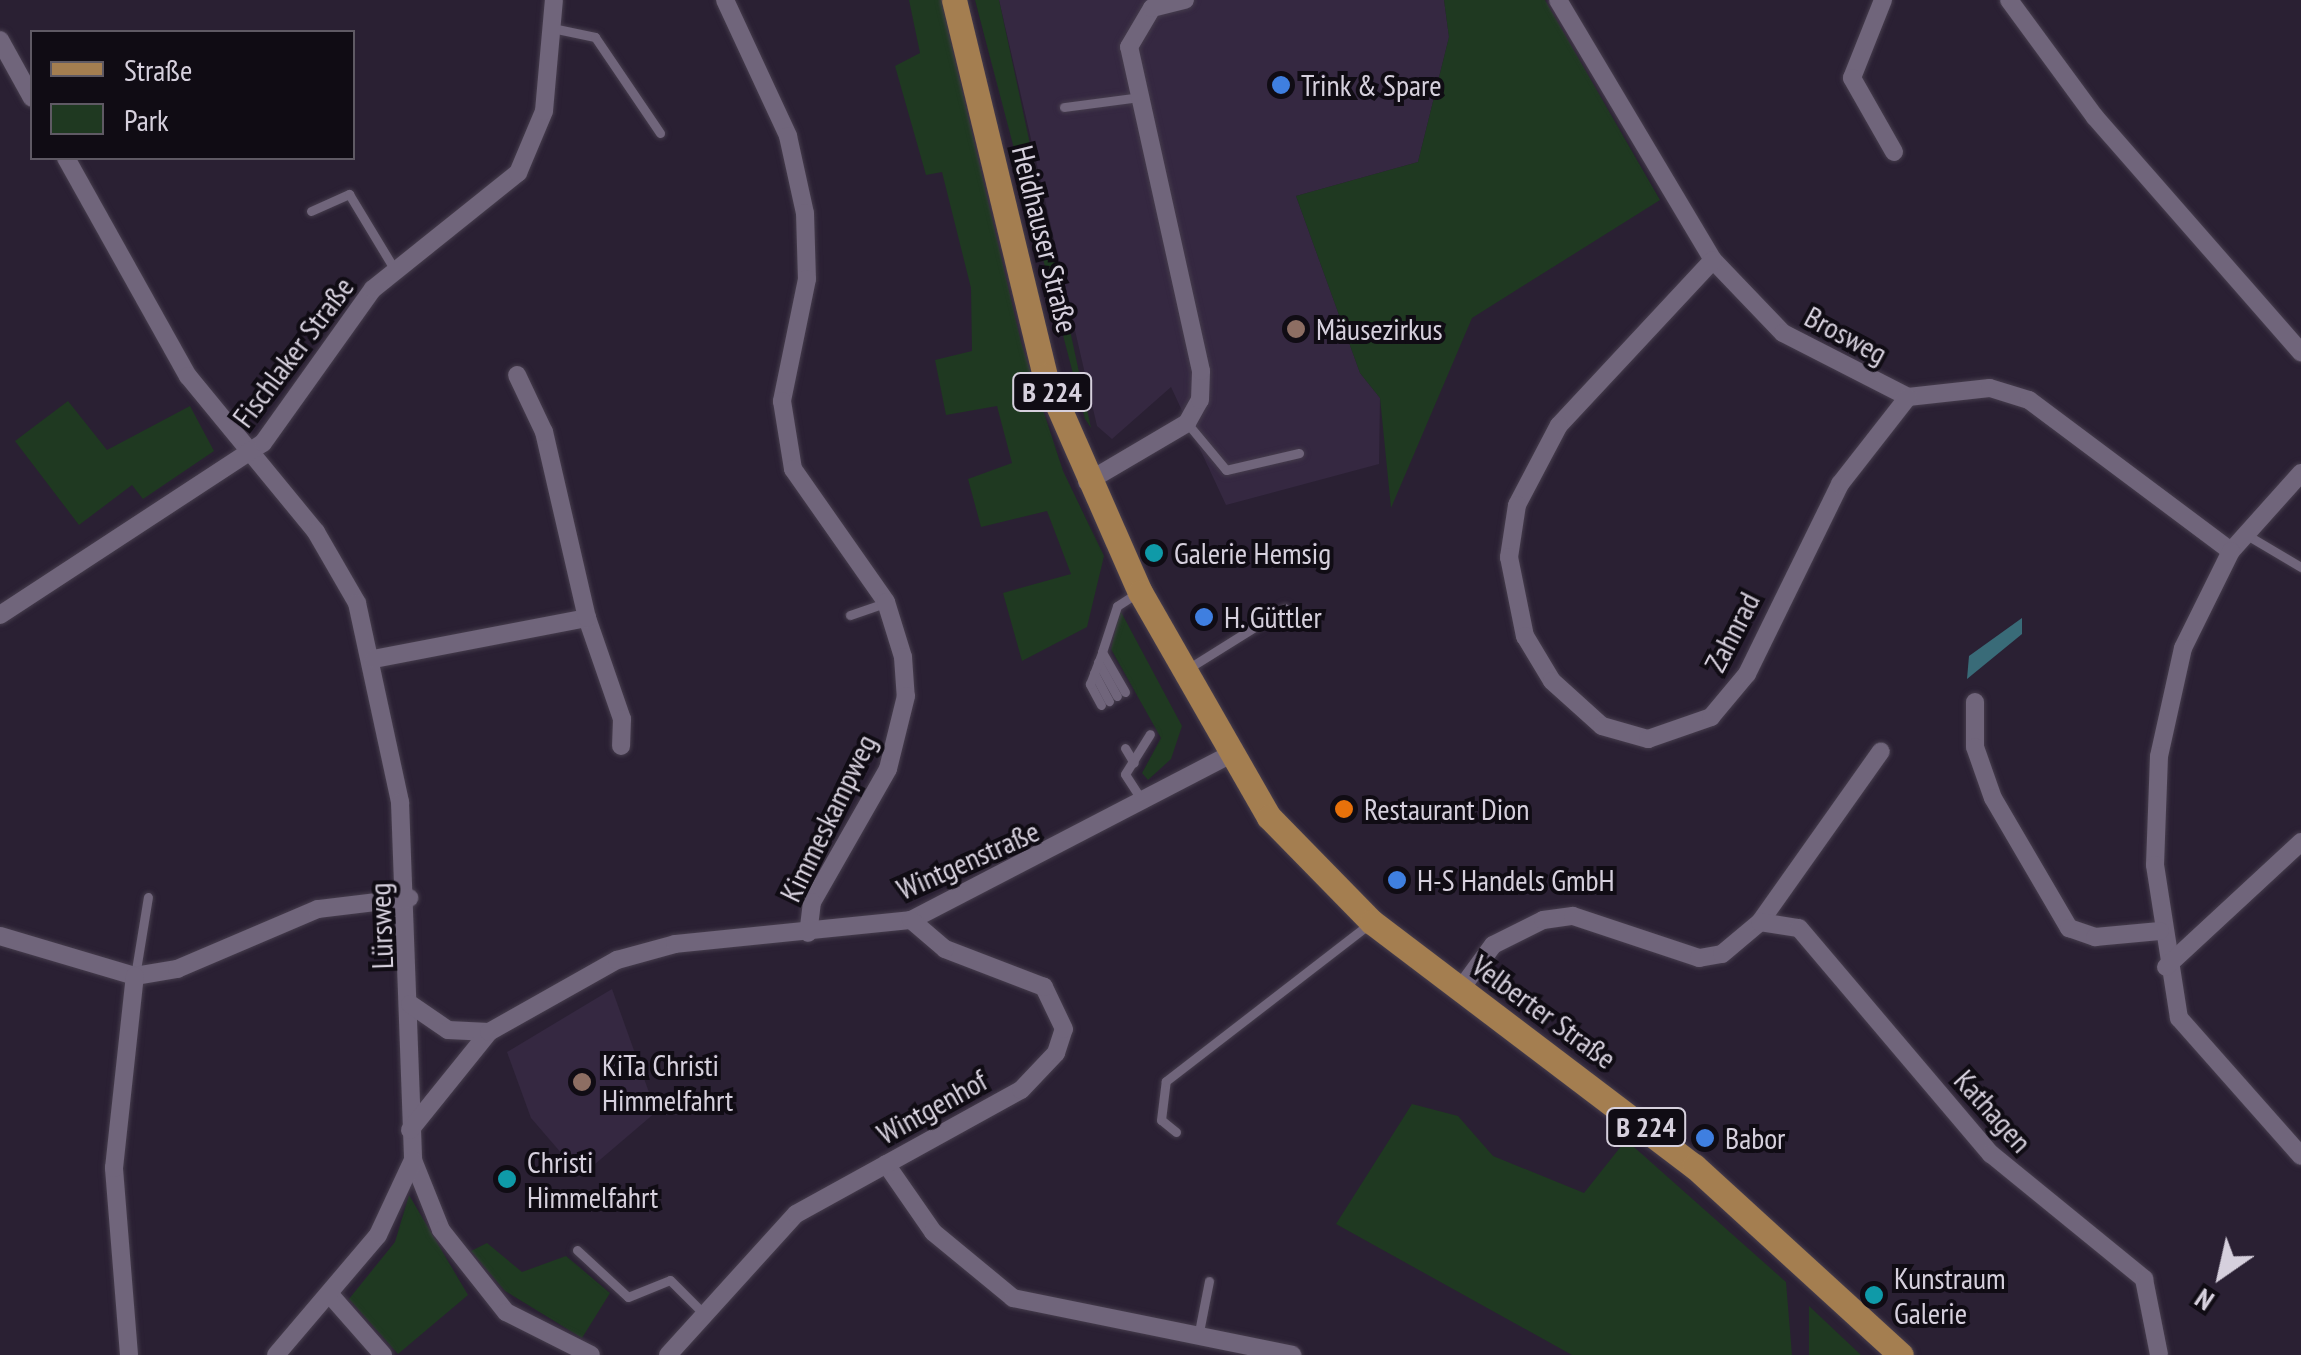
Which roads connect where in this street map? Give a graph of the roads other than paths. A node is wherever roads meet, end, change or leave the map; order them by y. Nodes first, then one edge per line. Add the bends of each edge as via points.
1 (554, 0) edge
2 (726, 0) edge
3 (954, 0) edge
4 (1186, 0) edge
5 (1558, 0) edge
6 (1884, 0) edge
7 (2009, 0) edge
8 (1151, 4) edge
9 (552, 28) junction
10 (0, 40) edge
11 (21, 78) junction
12 (0, 86) edge
13 (30, 94) edge
14 (1140, 97) junction
15 (1064, 107) dead end
16 (660, 133) dead end
17 (1894, 152) dead end
18 (67, 160) edge
19 (310, 211) dead end
20 (1713, 260) junction
21 (396, 272) junction
22 (2301, 352) edge
23 (517, 375) dead end
24 (1908, 397) junction
25 (1187, 423) junction
26 (1299, 452) dead end
27 (249, 454) junction
28 (2301, 473) edge
29 (1088, 482) junction
30 (2246, 534) junction
31 (2231, 551) junction
32 (2301, 567) edge
33 (1140, 592) junction
34 (886, 602) junction
35 (1285, 608) dead end
36 (0, 615) edge
37 (850, 615) dead end
38 (588, 618) junction
39 (1102, 652) junction
40 (374, 659) junction
41 (1096, 668) junction
42 (1182, 672) junction
43 (1113, 698) junction
44 (1975, 702) dead end
45 (621, 746) dead end
46 (1139, 748) dead end
47 (1881, 751) dead end
48 (1227, 756) junction
49 (1144, 804) junction
50 (2301, 842) edge
51 (148, 898) dead end
52 (409, 898) junction
53 (911, 920) junction
54 (1372, 922) junction
55 (1760, 922) junction
56 (2160, 931) junction
57 (808, 932) junction
58 (0, 936) edge
59 (2166, 967) junction
60 (135, 976) junction
61 (1460, 990) junction
62 (410, 1004) junction
63 (490, 1032) junction
64 (2294, 1127) edge
65 (410, 1130) junction
66 (1176, 1132) dead end
67 (2301, 1156) edge
68 (413, 1160) junction
69 (886, 1164) junction
70 (577, 1250) dead end
71 (1209, 1282) dead end
72 (333, 1298) junction
73 (704, 1314) junction
74 (1198, 1337) junction
75 (129, 1355) edge
76 (276, 1355) edge
77 (383, 1355) edge
78 (591, 1355) edge
79 (668, 1355) edge
80 (1292, 1355) edge
81 (1901, 1355) edge
82 (2159, 1355) edge

1 - 9 street, Fischlaker Straße
2 - 34 street, Kimmeskampweg via 788,136 806,213 807,279 782,402 794,469
3 - 29 main road, Heidhauser Straße / B 224 via 1046,376
4 - 8 street
5 - 20 street, Brosweg
6 - 17 street via 1852,78
7 - 22 street via 2094,117
8 - 14 street via 1129,47
9 - 16 lane via 595,37
9 - 21 street, Fischlaker Straße via 536,147 485,206
10 - 11 street
11 - 12 street
11 - 13 street
14 - 15 lane
14 - 25 street via 1201,371
18 - 27 street, Lürsweg via 188,376
19 - 21 lane via 349,194
20 - 24 street, Brosweg via 1784,333
20 - 24 street, Zahnrad via 1559,425 1517,505 1509,557 1525,636 1552,681 1602,726 1648,739 1711,717 1747,674 1840,484
21 - 27 street, Fischlaker Straße via 344,322
23 - 38 street via 544,432
24 - 31 street, Brosweg via 1990,388 2029,400
25 - 26 lane via 1226,470
25 - 29 street
27 - 36 street, Fischlaker Straße
27 - 40 street, Lürsweg via 336,564
28 - 30 street
29 - 33 main road, Heidhauser Straße / B 224
30 - 31 street
30 - 32 lane
31 - 56 street via 2183,648 2159,756
33 - 39 lane via 1117,606
33 - 42 main road, Heidhauser Straße / B 224
34 - 37 lane
34 - 57 street, Kimmeskampweg via 903,657 900,730 875,795 812,902
35 - 42 lane
38 - 40 street
38 - 45 street via 622,719
39 - 41 lane
39 - 43 lane
40 - 52 street, Lürsweg
41 - 43 lane
41 - 43 lane
42 - 48 main road, Heidhauser Straße / B 224
44 - 56 street via 1975,748 1993,798 2069,928 2095,936
46 - 49 lane via 1125,774
47 - 55 street
48 - 49 street, Wintgenstraße
48 - 54 main road, Velberter Straße / B 224 via 1316,872
49 - 53 street, Wintgenstraße
50 - 59 street
51 - 60 lane
52 - 60 street via 318,909 177,969
52 - 62 street, Lürsweg
53 - 57 street, Wintgenstraße
53 - 69 street, Wintgenhof via 945,949 1044,988 1064,1028 1044,1070 1021,1090
54 - 61 main road, Velberter Straße / B 224
54 - 66 lane via 1166,1081 1161,1120
55 - 61 street via 1722,954 1699,958 1573,916 1543,920 1493,945
55 - 82 street, Kathagen via 1800,928 1991,1154 2144,1280
56 - 59 street
57 - 63 street, Wintgenstraße via 675,944 617,960
58 - 60 street
59 - 64 street via 2192,1042
60 - 75 street via 114,1168
61 - 81 main road, Velberter Straße / B 224 via 1694,1166
62 - 63 street via 448,1030
62 - 65 street, Lürsweg
63 - 65 street, Wintgenstraße
64 - 67 street
65 - 68 street, Lürsweg
68 - 72 street via 378,1235
68 - 78 street, Lürsweg via 441,1230 479,1287 506,1312
69 - 73 street, Wintgenhof via 796,1214
69 - 74 street via 933,1232 1014,1298
70 - 73 lane via 628,1297 670,1280
71 - 74 lane
72 - 76 street
72 - 77 street
73 - 79 street, Wintgenhof
74 - 80 street

